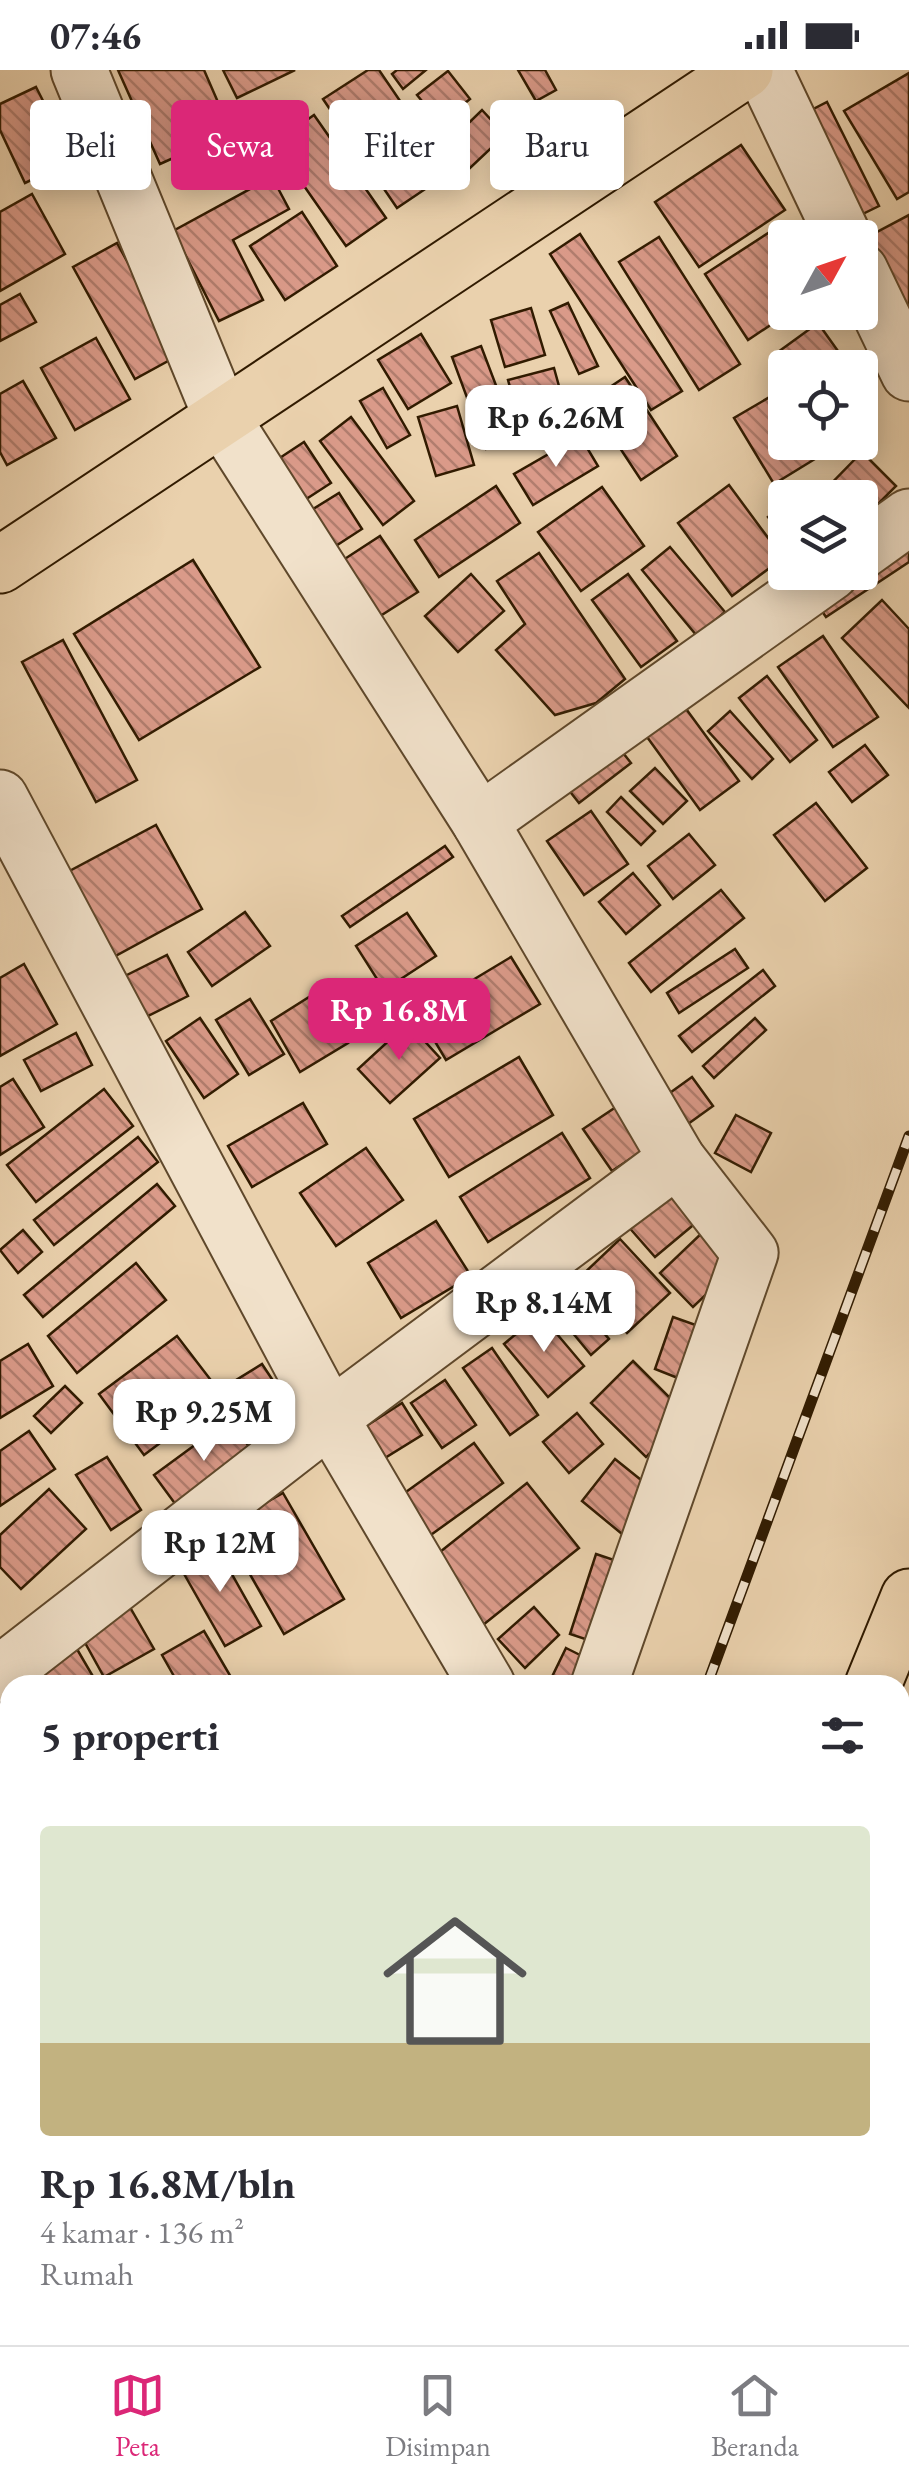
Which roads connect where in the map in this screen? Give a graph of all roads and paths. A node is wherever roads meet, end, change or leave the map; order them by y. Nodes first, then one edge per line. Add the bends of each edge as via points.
1 (79, 70) edge
2 (744, 70) edge
3 (764, 70) edge
4 (835, 220) edge
5 (878, 308) edge
6 (909, 373) edge
7 (222, 418) junction
8 (909, 517) edge
9 (878, 539) edge
10 (0, 565) edge
11 (805, 590) edge
12 (0, 798) edge
13 (480, 822) junction
14 (677, 1158) junction
15 (330, 1418) junction
16 (909, 1596) edge
17 (10, 1666) edge
18 (482, 1675) edge
19 (602, 1675) edge
20 (877, 1675) edge

1 - 7 street
2 - 7 main road
3 - 4 street
5 - 6 street
7 - 10 main road
7 - 13 street
8 - 9 street
11 - 13 street
12 - 15 street
13 - 14 street
14 - 15 street
14 - 19 street via 750,1253
15 - 17 street
15 - 18 street
16 - 20 main road

